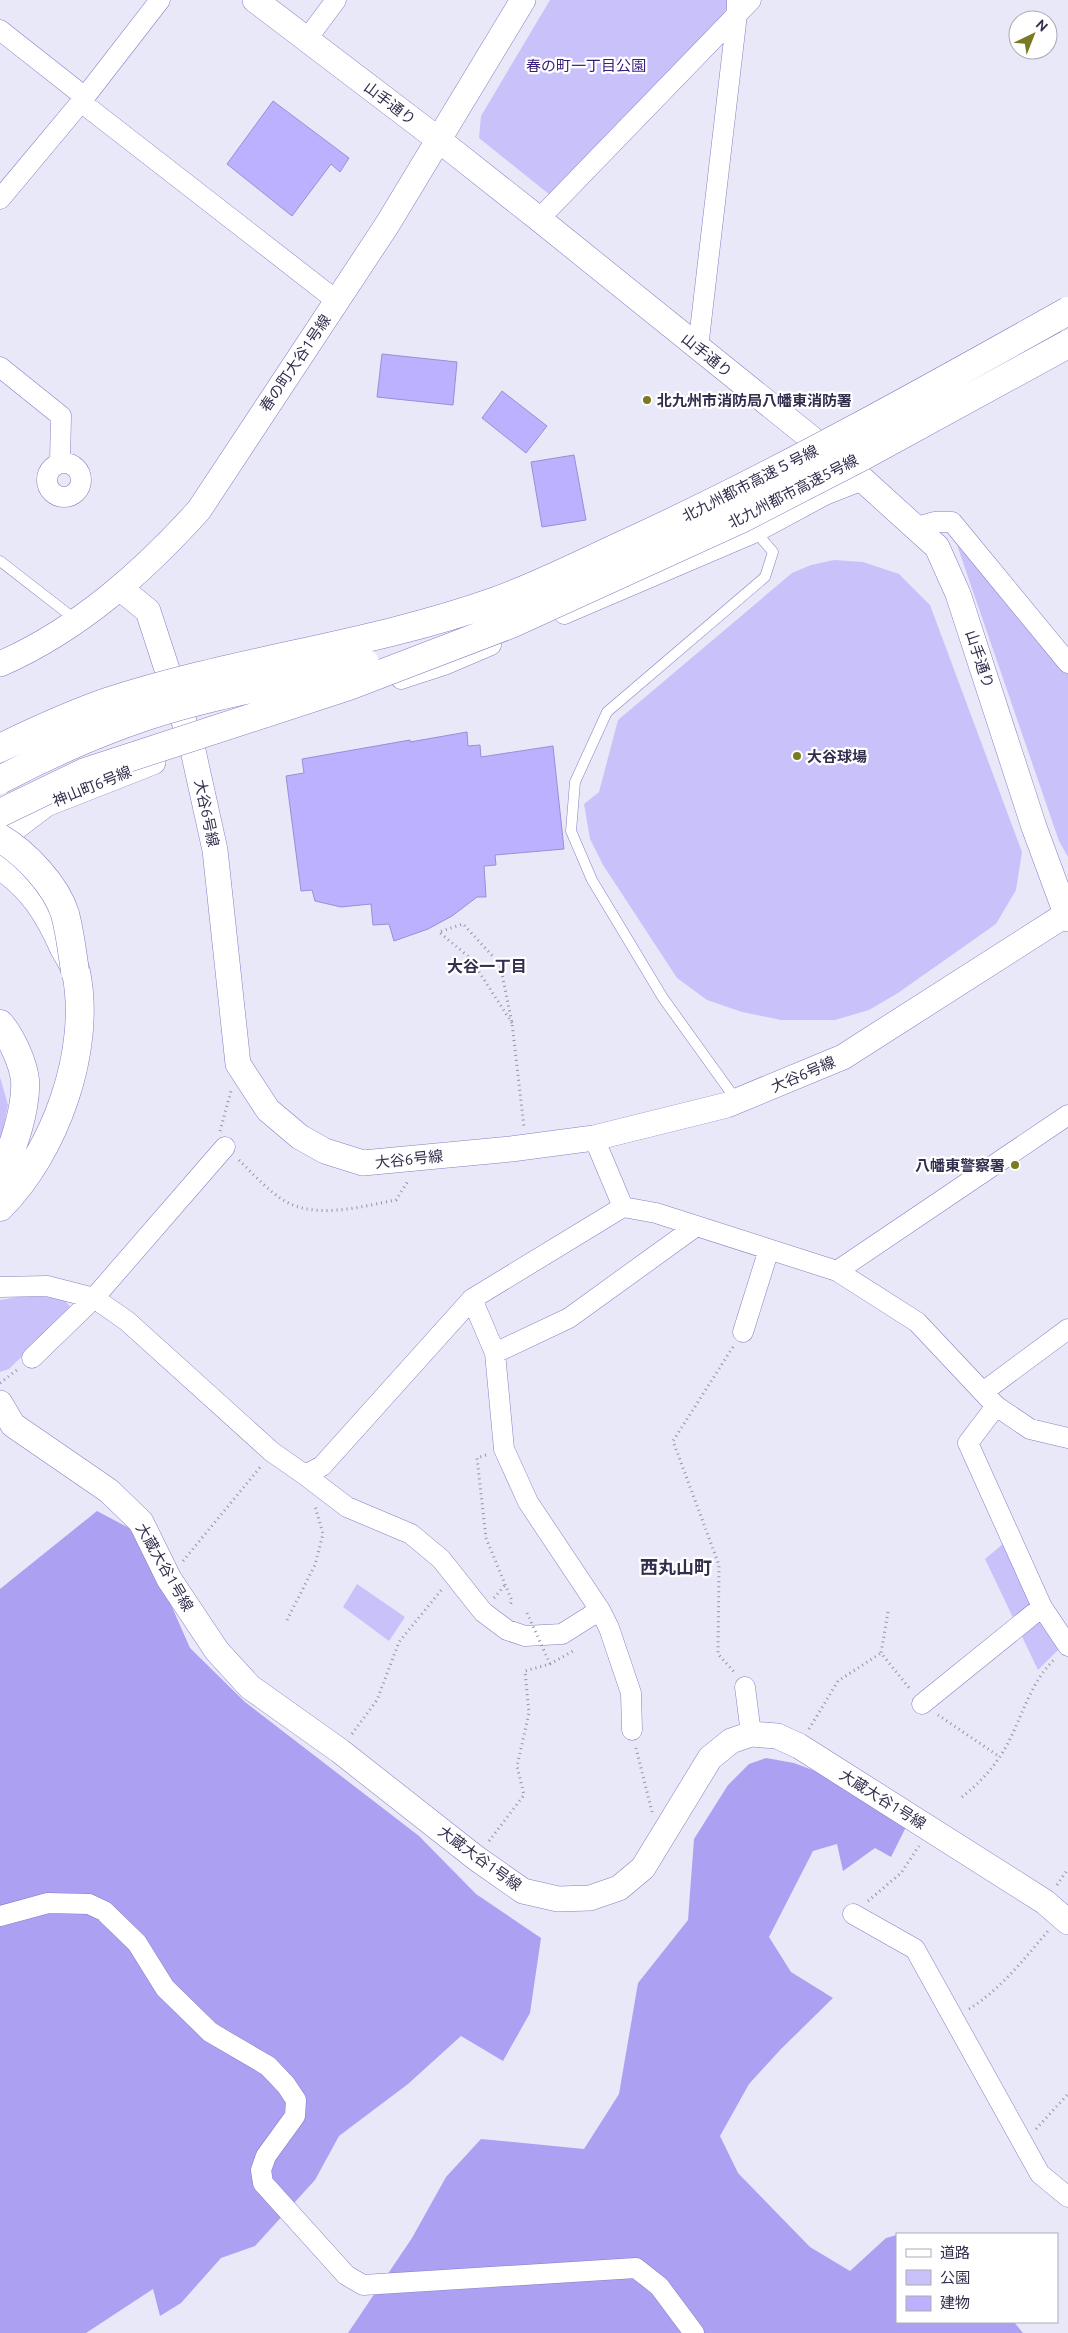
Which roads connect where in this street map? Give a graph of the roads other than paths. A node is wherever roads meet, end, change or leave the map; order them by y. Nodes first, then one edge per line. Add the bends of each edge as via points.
1 (160, 0) edge
2 (255, 0) edge
3 (336, 0) edge
4 (523, 0) edge
5 (751, 0) edge
6 (737, 7) edge
7 (0, 30) edge
8 (307, 40) junction
9 (83, 99) junction
10 (439, 140) junction
11 (0, 199) edge
12 (539, 219) junction
13 (337, 301) junction
14 (1068, 312) edge
15 (1068, 344) edge
16 (698, 348) junction
17 (0, 367) edge
18 (60, 463) dead end
19 (863, 480) junction
20 (917, 527) junction
21 (756, 532) junction
22 (0, 561) edge
23 (120, 588) junction
24 (77, 621) junction
25 (512, 624) junction
26 (1068, 662) edge
27 (0, 664) edge
28 (192, 746) junction
29 (0, 748) edge
30 (0, 780) edge
31 (0, 813) edge
32 (0, 839) edge
33 (0, 865) edge
34 (1067, 917) edge
35 (76, 971) junction
36 (0, 1024) edge
37 (0, 1051) edge
38 (738, 1101) junction
39 (1068, 1115) edge
40 (19, 1126) junction
41 (594, 1138) junction
42 (225, 1146) road end
43 (0, 1173) edge
44 (0, 1207) edge
45 (623, 1207) junction
46 (695, 1227) junction
47 (769, 1249) junction
48 (837, 1271) junction
49 (0, 1287) edge
50 (94, 1298) junction
51 (472, 1298) junction
52 (1068, 1329) edge
53 (743, 1332) road end
54 (495, 1353) junction
55 (32, 1358) dead end
56 (990, 1399) junction
57 (0, 1403) edge
58 (1068, 1438) edge
59 (305, 1475) junction
60 (1042, 1607) junction
61 (600, 1610) junction
62 (1065, 1650) edge
63 (745, 1687) road end
64 (922, 1704) dead end
65 (632, 1730) road end
66 (751, 1734) junction
67 (860, 1908) road end
68 (0, 1916) edge
69 (1064, 1919) edge
70 (1068, 2197) edge
71 (694, 2333) edge

1 - 9 street
2 - 8 street, 山手通り
3 - 8 street
4 - 10 street, 春の町大谷1号線
5 - 6 street
6 - 12 street
6 - 16 street
7 - 9 street
8 - 10 street, 山手通り
9 - 11 street
9 - 13 street
10 - 12 street, 山手通り
10 - 13 street, 春の町大谷1号線
12 - 16 street, 山手通り
13 - 23 street, 春の町大谷1号線 via 199,510 165,549
14 - 29 highway, 北九州都市高速５号線, bridge via 907,402 677,520 498,600 418,625 194,678 124,698 41,728
15 - 25 highway, 北九州都市高速5号線, bridge via 740,518
16 - 19 street, 山手通り
17 - 18 street via 61,416
19 - 20 street, 山手通り
19 - 21 street via 825,495
20 - 26 street via 934,522 952,522
20 - 34 street, 山手通り via 937,547 958,594
21 - 28 street via 444,665
21 - 38 lane via 773,552 764,577 608,712 575,782 571,831 592,880 663,998
22 - 24 lane
23 - 24 street, 春の町大谷1号線
23 - 28 street, 大谷6号線 via 148,611
24 - 27 street, 春の町大谷1号線
25 - 30 highway, bridge via 148,716 90,738
25 - 31 highway, bridge via 350,686 85,772
28 - 32 street, 神山町6号線 via 46,804
28 - 41 street, 大谷6号線 via 215,850 238,1064 268,1110 300,1137 325,1151 363,1164
32 - 35 highway, bridge via 32,863 51,889 64,912
33 - 35 highway, bridge via 37,897
34 - 38 street, 大谷6号線 via 843,1057
35 - 44 highway via 80,1029 60,1114 43,1151 16,1191
36 - 40 highway via 19,1060 25,1080
37 - 40 highway via 7,1061
38 - 41 street, 大谷6号線
39 - 48 street
40 - 43 highway
41 - 45 street
42 - 50 street
45 - 46 street via 656,1213
45 - 51 street
46 - 47 street
46 - 54 street via 569,1318
47 - 48 street
47 - 53 street
48 - 56 street via 917,1322
49 - 50 street via 47,1286
50 - 55 street
50 - 59 street via 127,1321 272,1452
51 - 54 street
51 - 59 street via 322,1466
52 - 56 street
54 - 61 street via 504,1449 528,1502
56 - 58 street via 1030,1429
56 - 60 street via 968,1443
57 - 66 street, 大蔵大谷1号線 via 13,1425 109,1491 141,1522 168,1579 217,1651 250,1687 340,1751 523,1891 558,1899 590,1898 619,1888 644,1868 710,1758 731,1741
59 - 61 street via 347,1507 411,1534 441,1559 482,1612 507,1630 525,1636 562,1634
60 - 62 street
60 - 64 street
61 - 65 street via 631,1693
63 - 66 street
66 - 69 street, 大蔵大谷1号線 via 777,1736 799,1746 1045,1902
67 - 70 street via 915,1949 1040,2174
68 - 71 street via 48,1903 90,1904 104,1911 137,1943 164,1988 210,2032 268,2066 296,2100 295,2116 266,2156 261,2170 263,2183 346,2275 362,2285 636,2268 659,2286

